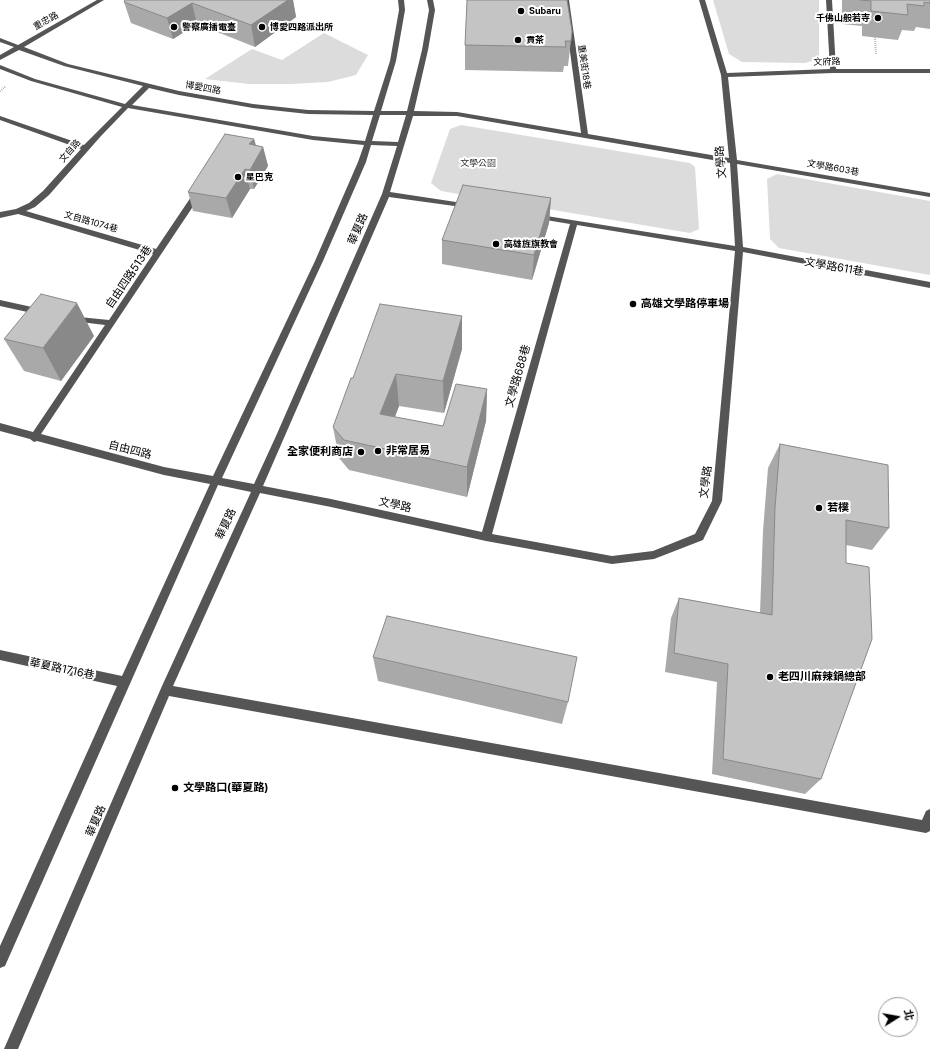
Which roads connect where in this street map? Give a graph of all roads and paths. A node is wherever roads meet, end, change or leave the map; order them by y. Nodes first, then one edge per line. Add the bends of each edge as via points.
1 (101, 0) edge
2 (401, 0) edge
3 (430, 0) edge
4 (566, 0) edge
5 (702, 0) edge
6 (829, 0) edge
7 (0, 40) edge
8 (18, 47) junction
9 (0, 58) edge
10 (0, 67) edge
11 (833, 71) junction
12 (930, 72) edge
13 (724, 74) junction
14 (146, 86) junction
15 (126, 106) junction
16 (378, 113) junction
17 (410, 113) junction
18 (0, 118) edge
19 (585, 136) junction
20 (367, 144) junction
21 (402, 144) junction
22 (85, 148) junction
23 (733, 160) junction
24 (202, 186) edge
25 (386, 194) junction
26 (930, 195) edge
27 (480, 207) edge
28 (18, 211) junction
29 (0, 215) edge
30 (527, 215) edge
31 (574, 222) junction
32 (739, 249) junction
33 (159, 253) junction
34 (930, 284) edge
35 (0, 303) edge
36 (50, 314) edge
37 (65, 317) edge
38 (112, 323) junction
39 (0, 427) edge
40 (34, 438) junction
41 (214, 481) junction
42 (255, 490) junction
43 (486, 536) junction
44 (0, 655) edge
45 (125, 682) junction
46 (166, 690) junction
47 (930, 815) edge
48 (0, 961) edge
49 (11, 1049) edge

1 - 8 street, 重忠路
2 - 16 street, 華夏路 via 402,10 393,61
3 - 17 street, 華夏路 via 432,10
4 - 19 street, 重美街18巷
5 - 13 street, 文學路
6 - 11 street
7 - 8 street, 博愛四路
8 - 9 street, 重忠路
8 - 14 street, 博愛四路 via 56,62
10 - 15 street via 33,80
11 - 12 street, 文府路
11 - 13 street, 文府路
13 - 23 street, 文學路
14 - 15 street, 文自路
14 - 16 street, 博愛四路 via 253,106 308,112
15 - 20 street via 239,130
15 - 22 street, 文自路
16 - 17 street, 博愛四路
16 - 20 street, 華夏路
17 - 19 street, 博愛四路 via 457,114
17 - 21 street, 華夏路
18 - 22 street
19 - 23 street, 文學路603巷
20 - 21 street
20 - 41 street, 華夏路 via 362,162 319,261
21 - 25 street, 華夏路
22 - 28 street, 文自路 via 46,193 32,205
23 - 26 street, 文學路603巷
23 - 32 street, 文學路
24 - 33 street, 自由四路513巷
25 - 27 street
25 - 42 street, 華夏路
28 - 29 street, 文自路
28 - 33 street, 文自路1074巷
30 - 31 street, 文學路611巷
31 - 32 street, 文學路611巷
31 - 43 street, 文學路688巷
32 - 34 street, 文學路611巷
32 - 43 street, 文學路 via 717,501 699,537 654,555 612,560
33 - 38 street, 自由四路513巷
35 - 36 street
37 - 38 street
38 - 40 street, 自由四路513巷
39 - 40 street, 自由四路
40 - 41 street, 自由四路
41 - 42 street, 自由四路
41 - 45 street, 華夏路
42 - 43 street, 文學路
42 - 46 street, 華夏路
44 - 45 street, 華夏路1716巷
45 - 48 street, 華夏路
46 - 47 street via 926,828
46 - 49 street, 華夏路

